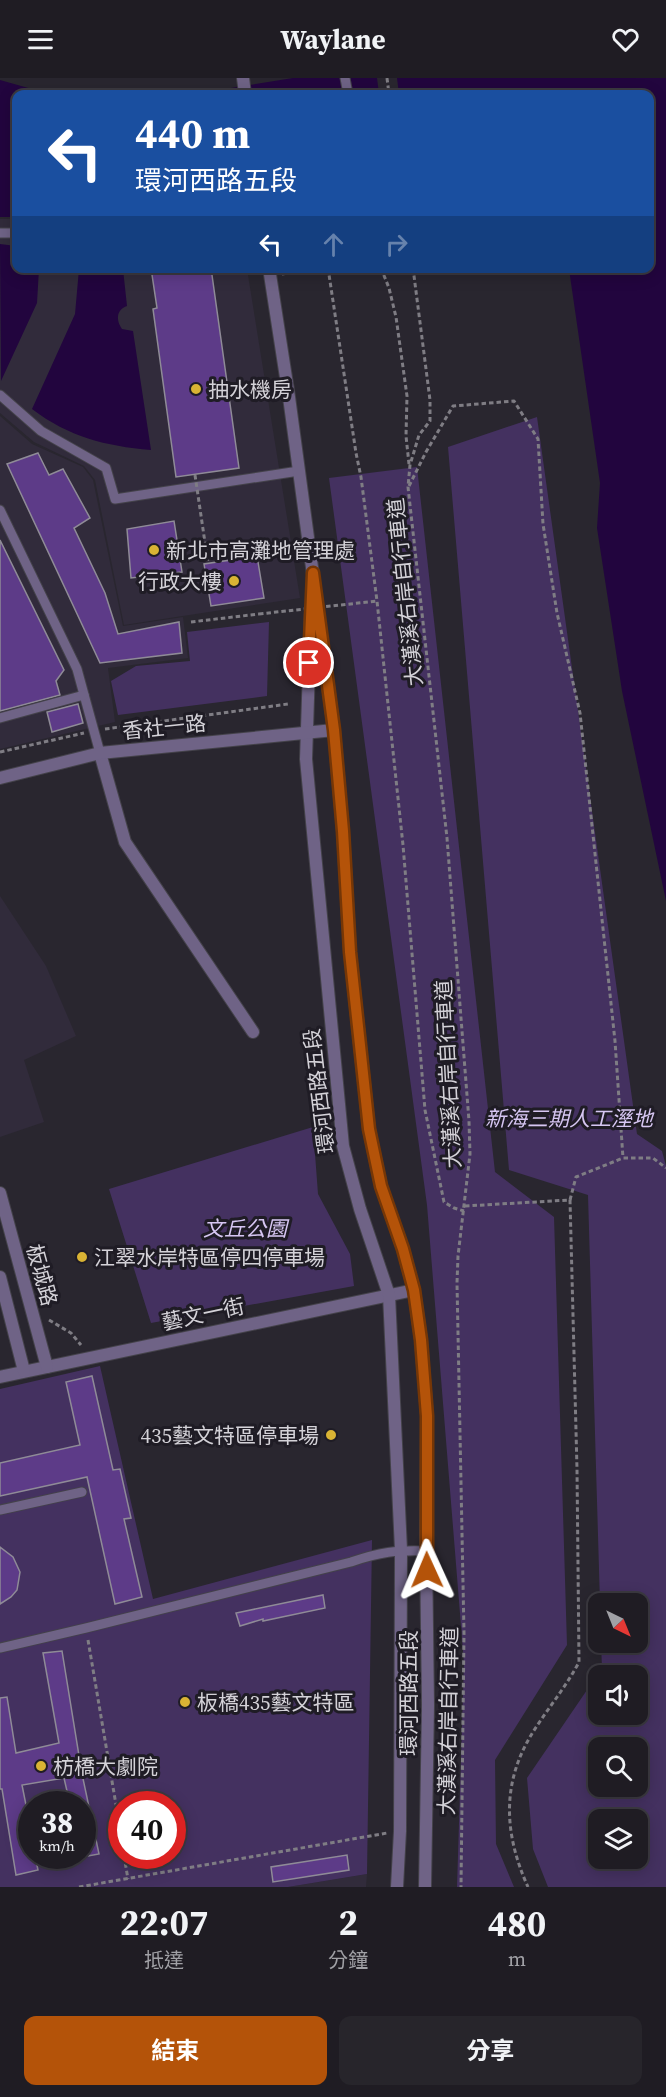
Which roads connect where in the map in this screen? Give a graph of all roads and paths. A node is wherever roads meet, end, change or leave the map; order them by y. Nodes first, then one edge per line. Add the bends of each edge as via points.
1 (269, 273) edge
2 (288, 273) edge
3 (329, 273) edge
4 (383, 273) edge
5 (414, 273) edge
6 (282, 274) dead end
7 (0, 394) edge
8 (410, 465) junction
9 (299, 471) junction
10 (195, 475) dead end
11 (408, 487) junction
12 (0, 510) edge
13 (208, 563) dead end
14 (313, 573) junction
15 (377, 601) junction
16 (191, 622) dead end
17 (84, 695) junction
18 (288, 704) dead end
19 (0, 718) edge
20 (334, 730) junction
21 (94, 731) junction
22 (307, 731) junction
23 (0, 752) edge
24 (100, 753) junction
25 (0, 778) edge
26 (253, 1032) dead end
27 (623, 1158) junction
28 (666, 1168) edge
29 (0, 1192) edge
30 (570, 1200) junction
31 (465, 1208) junction
32 (0, 1277) edge
33 (414, 1290) junction
34 (389, 1295) junction
35 (45, 1318) dead end
36 (81, 1345) dead end
37 (47, 1367) junction
38 (24, 1371) junction
39 (0, 1377) edge
40 (82, 1492) dead end
41 (0, 1510) edge
42 (401, 1550) junction
43 (426, 1551) junction
44 (86, 1629) junction
45 (0, 1648) edge
46 (114, 1791) edge
47 (400, 1831) junction
48 (126, 1869) edge
49 (128, 1879) junction
50 (79, 1887) edge
51 (397, 1887) edge
52 (425, 1887) edge
53 (461, 1887) edge
54 (528, 1887) edge

1 - 9 street, 環河西路五段
2 - 6 path
3 - 15 path
4 - 8 path via 396,317
5 - 8 path, 大漢溪右岸自行車道 via 430,421 419,435
7 - 9 lane via 41,431 106,468 115,499
8 - 11 path, 大漢溪右岸自行車道
9 - 14 street, 環河西路五段
10 - 13 path, bridge
11 - 27 path via 453,406 514,401 538,439 543,524 557,613 580,713 615,1041
11 - 31 path, 大漢溪右岸自行車道 via 447,838 469,1121
12 - 17 lane via 77,669
14 - 20 street, 環河西路五段
14 - 22 street, 環河西路五段
15 - 16 path, bridge
15 - 31 path via 425,1110 444,1202 453,1208
17 - 19 lane
17 - 21 lane
18 - 21 path
20 - 22 street, 香社一路
20 - 33 street, 環河西路五段 via 350,952 369,1129 381,1186
21 - 23 path
21 - 24 lane
22 - 24 street, 香社一路
22 - 34 street, 環河西路五段 via 306,759 343,1146
24 - 25 street, 香社一路
24 - 26 street via 125,842
27 - 28 path via 653,1158
27 - 30 path via 576,1177
29 - 37 street, 板城路
30 - 31 path
30 - 54 path via 579,1662 532,1732 511,1780 509,1816 514,1851
31 - 53 path, 大漢溪右岸自行車道 via 457,1283 464,1633
32 - 38 street, 板城路
33 - 34 street, 藝文一街
33 - 43 street, 環河西路五段 via 427,1416
34 - 37 street, 藝文一街
34 - 42 street, 環河西路五段
35 - 36 path via 71,1333
37 - 38 street, 藝文一街
38 - 39 street, 藝文一街
40 - 41 lane
42 - 43 lane
42 - 44 lane via 378,1552
42 - 47 street, 環河西路五段
43 - 52 street, 環河西路五段
44 - 45 lane
44 - 46 path
47 - 49 path
47 - 51 street, 環河西路五段
48 - 49 path
49 - 50 path

